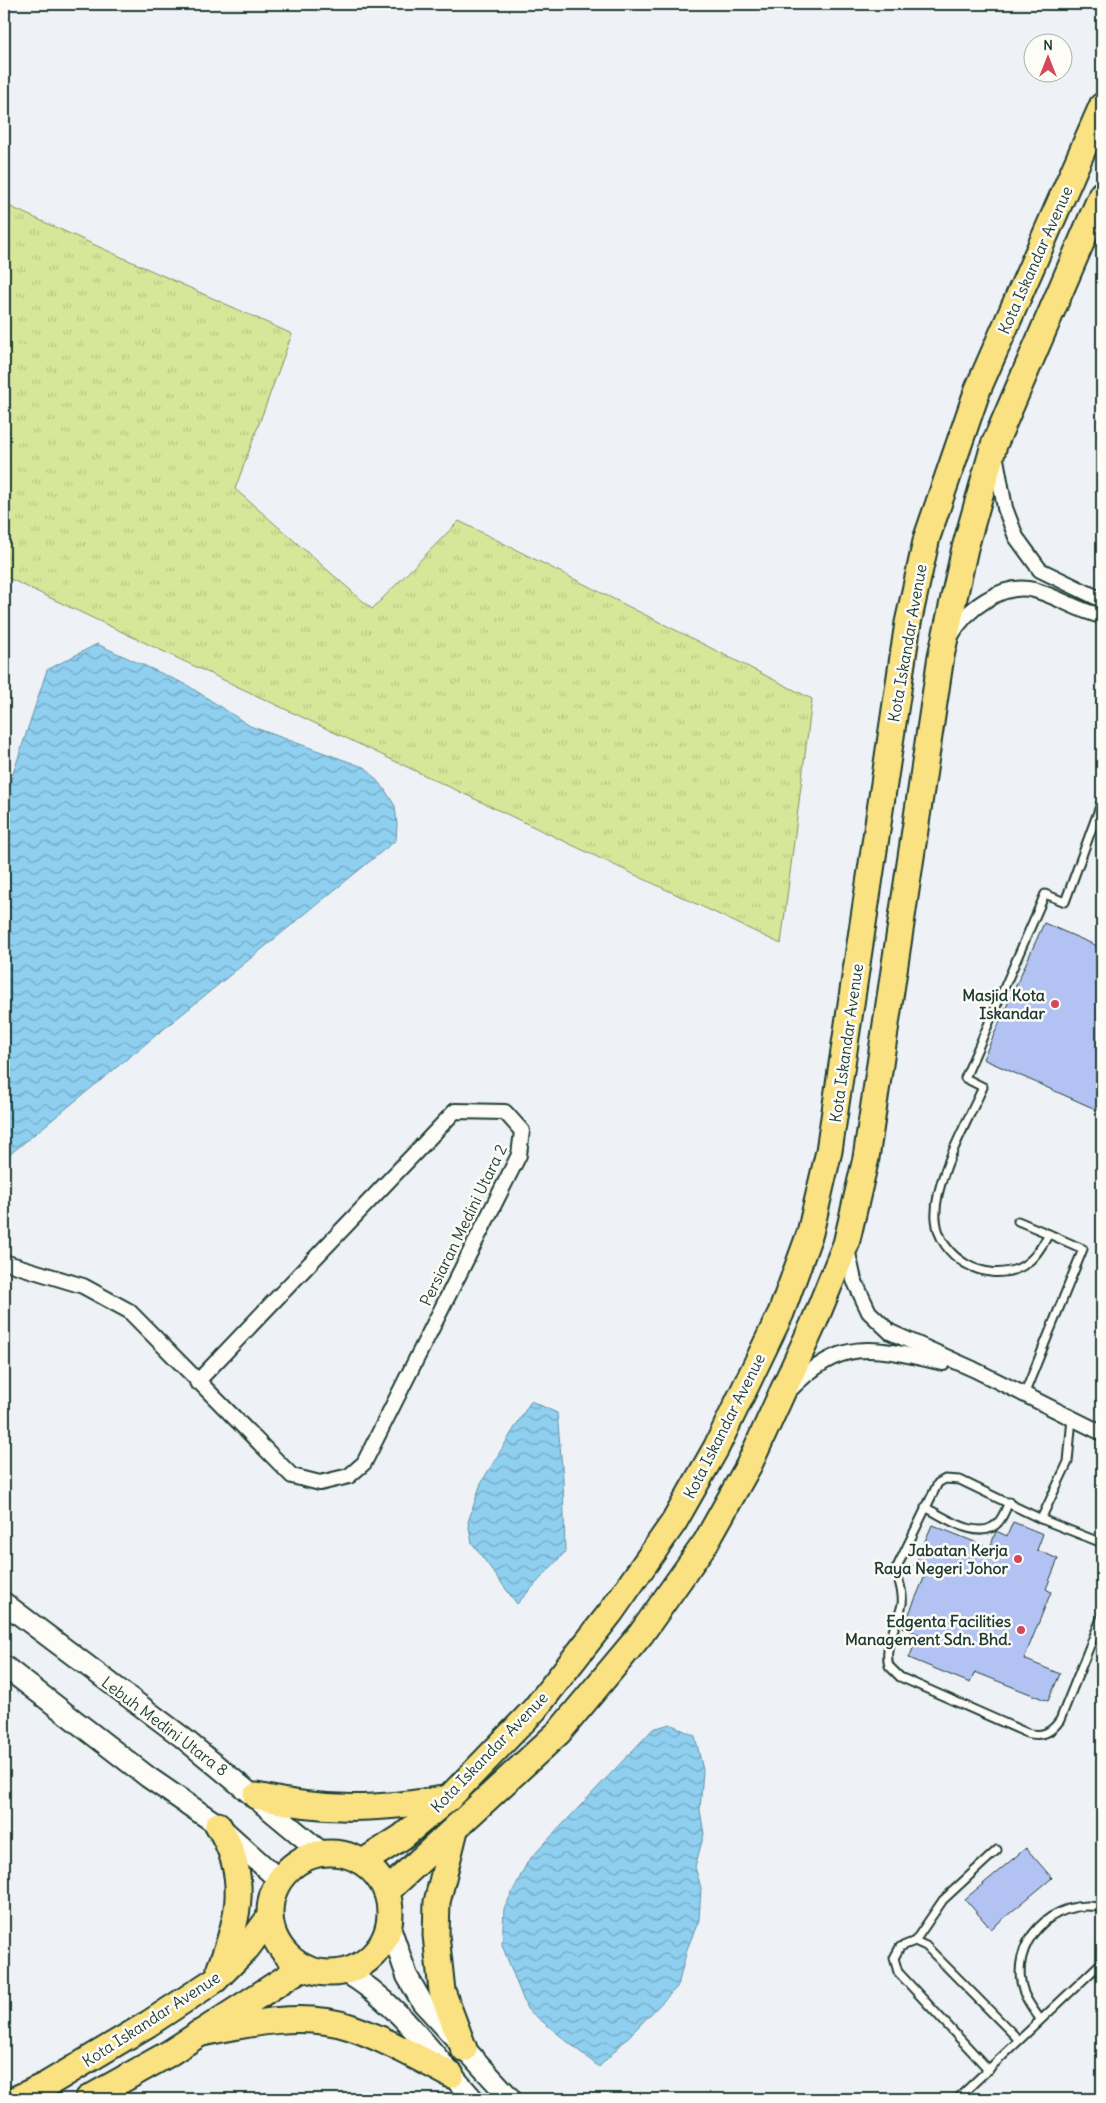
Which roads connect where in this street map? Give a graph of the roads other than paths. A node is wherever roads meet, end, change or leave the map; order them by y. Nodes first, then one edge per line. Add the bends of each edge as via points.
1 (1102, 106) edge
2 (1102, 194) edge
3 (994, 445) junction
4 (1102, 600) edge
5 (1102, 616) edge
6 (941, 656) junction
7 (1102, 801) edge
8 (1018, 1221) dead end
9 (1049, 1234) junction
10 (846, 1244) junction
11 (4, 1262) edge
12 (973, 1369) junction
13 (196, 1382) junction
14 (1024, 1396) junction
15 (776, 1404) junction
16 (1072, 1418) junction
17 (1102, 1433) edge
18 (1009, 1502) junction
19 (925, 1508) junction
20 (1042, 1519) junction
21 (1102, 1543) edge
22 (4, 1603) edge
23 (1102, 1616) edge
24 (4, 1666) edge
25 (256, 1796) junction
26 (449, 1798) junction
27 (218, 1826) junction
28 (455, 1830) junction
29 (997, 1850) dead end
30 (322, 1853) junction
31 (363, 1862) junction
32 (279, 1880) junction
33 (387, 1892) junction
34 (1102, 1908) edge
35 (269, 1918) junction
36 (390, 1927) junction
37 (915, 1941) junction
38 (1102, 1962) edge
39 (303, 1967) junction
40 (345, 1972) junction
41 (215, 1980) junction
42 (1040, 2019) junction
43 (198, 2034) junction
44 (1019, 2040) junction
45 (464, 2049) junction
46 (989, 2070) junction
47 (451, 2074) junction
48 (16, 2099) edge
49 (88, 2099) edge
50 (473, 2099) edge
51 (511, 2099) edge
52 (957, 2099) edge

1 - 26 highway, Kota Iskandar Avenue via 978,389 927,537 908,623 830,1151 810,1233 781,1313 716,1448 674,1522 611,1612 534,1710
2 - 3 highway, Kota Iskandar Avenue
3 - 4 street via 1005,508 1016,537 1040,570
3 - 6 highway, Kota Iskandar Avenue via 965,548
5 - 6 street via 1089,614 1033,590 1005,591 985,601 965,617 954,630
6 - 10 highway, Kota Iskandar Avenue via 866,1158
7 - 9 lane via 1065,902 1044,894 965,1078 983,1087 938,1188 936,1220 940,1237 964,1264 983,1271 1003,1272 1019,1268 1034,1258
8 - 9 lane
9 - 14 lane via 1083,1248
10 - 12 street via 854,1280 869,1312 890,1332
10 - 15 highway, Kota Iskandar Avenue
11 - 13 street, Persiaran Medini Utara 2 via 83,1286 129,1311
12 - 14 street
12 - 15 street via 884,1349 860,1349 836,1356 804,1375
13 - 13 street, Persiaran Medini Utara 2 via 292,1476 320,1483 349,1476 364,1463 515,1164 522,1131 505,1112 455,1111
14 - 16 street
15 - 28 highway, Kota Iskandar Avenue via 749,1465 706,1542 641,1634 559,1732
16 - 17 street
16 - 20 lane via 1068,1462
18 - 19 lane via 1000,1521 982,1531
18 - 19 lane via 952,1478 938,1483
18 - 20 lane
19 - 23 lane via 896,1569 902,1603 887,1658 893,1672 900,1677 1027,1733 1036,1736 1046,1734 1060,1720
20 - 21 lane
22 - 25 street, Lebuh Medini Utara 8
24 - 27 street via 148,1777
25 - 26 highway via 340,1809
25 - 30 street, Lebuh Medini Utara 8
26 - 31 highway, Kota Iskandar Avenue via 402,1837
27 - 32 street
27 - 41 highway via 230,1845 239,1901 233,1936
28 - 33 highway, Kota Iskandar Avenue
28 - 45 highway via 437,1902 436,1934 442,1991
29 - 37 lane via 942,1900
30 - 31 highway via 344,1854
30 - 32 highway via 298,1862
31 - 33 highway via 378,1875
32 - 35 highway via 271,1898
33 - 36 highway
34 - 42 lane via 1078,1906 1062,1910 1036,1929 1027,1943 1021,1967 1023,1991
35 - 39 highway via 275,1938 286,1955
35 - 41 highway, Kota Iskandar Avenue
36 - 40 highway via 382,1946 366,1963
36 - 45 street via 407,1976 422,2002
37 - 44 lane via 926,1946
37 - 46 lane via 907,1942 896,1953 894,1963 898,1972
38 - 42 lane
39 - 40 highway via 324,1974
39 - 43 highway, Kota Iskandar Avenue
40 - 47 street via 366,1984 396,2012
41 - 48 highway, Kota Iskandar Avenue via 63,2075
42 - 44 lane
43 - 47 highway via 248,2023 330,2023 348,2026 380,2039
43 - 49 highway, Kota Iskandar Avenue
44 - 46 lane
45 - 51 street
46 - 52 lane
47 - 50 street

